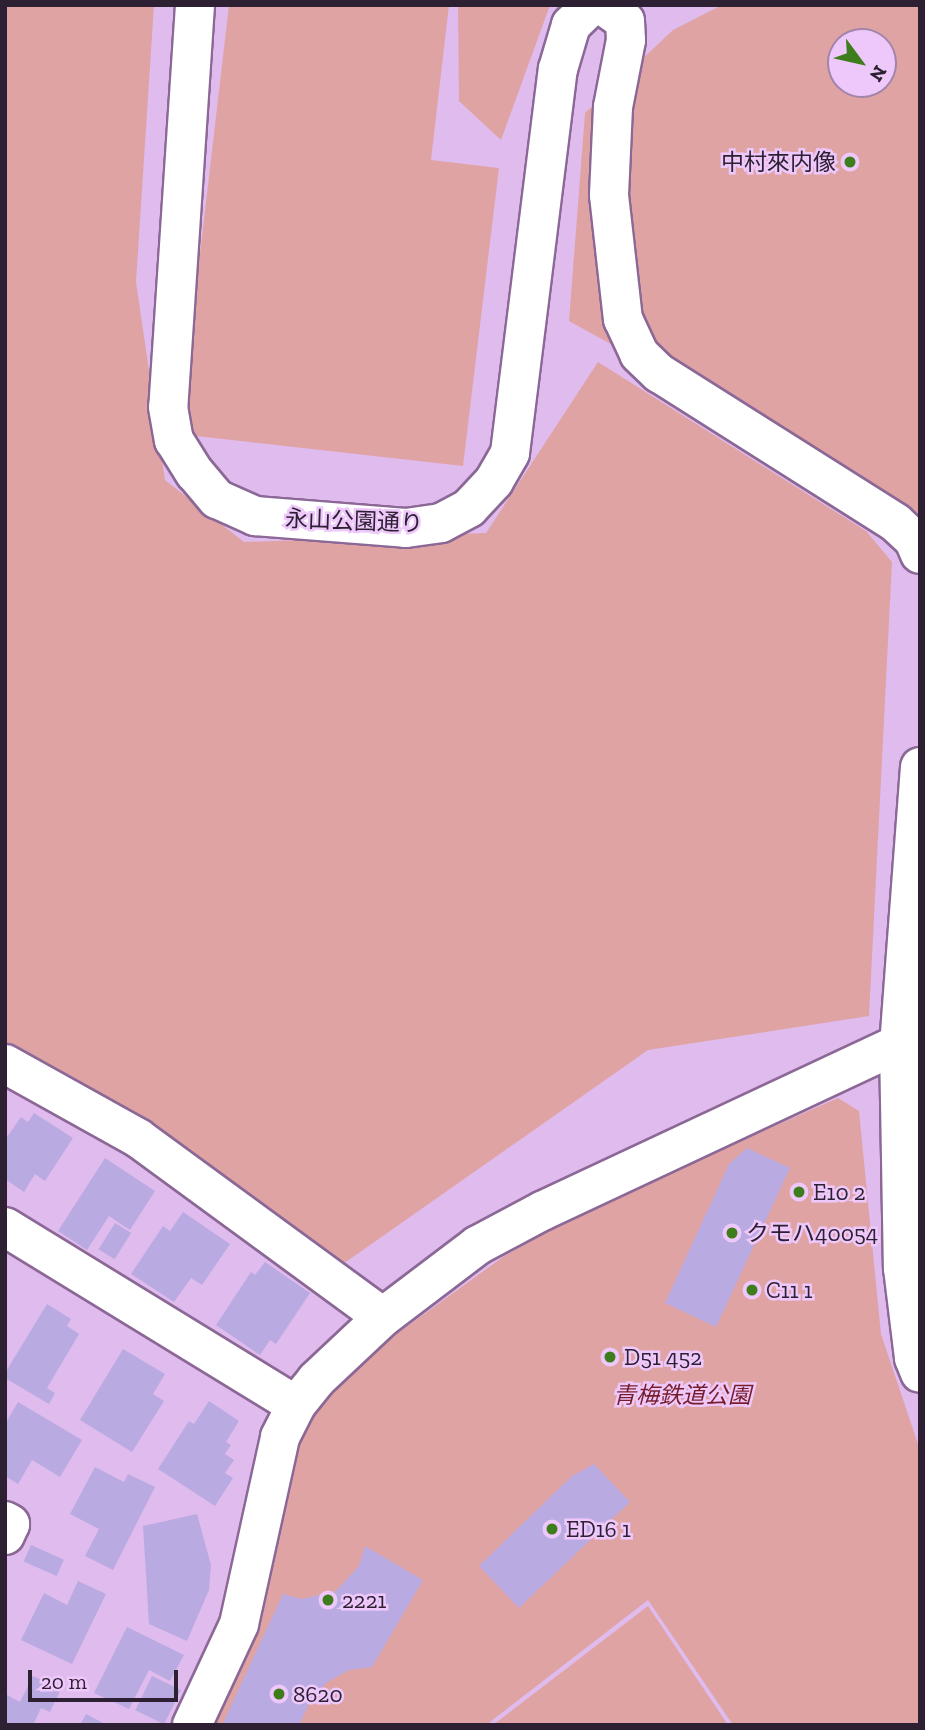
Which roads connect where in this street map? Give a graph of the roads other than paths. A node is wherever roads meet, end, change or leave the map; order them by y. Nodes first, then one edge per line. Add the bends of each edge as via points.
1 (195, 5) edge
2 (592, 5) edge
3 (602, 5) edge
4 (920, 554) edge
5 (920, 767) edge
6 (909, 1034) edge
7 (5, 1064) edge
8 (5, 1227) edge
9 (383, 1317) junction
10 (920, 1373) edge
11 (296, 1405) junction
12 (5, 1521) edge
13 (5, 1535) edge
14 (192, 1725) edge

1 - 2 street, 永山公園通り via 168,407 174,440 218,499 255,516 406,528 441,523 469,508 494,481 510,453 558,69 571,25
3 - 4 street via 625,20 626,40 613,107 610,195 623,319 639,354 659,373 895,523 914,540
5 - 6 street
6 - 9 street via 478,1245
6 - 10 street via 903,1268
7 - 9 street via 138,1138
8 - 11 street
9 - 11 street
11 - 14 street via 281,1437 239,1624
12 - 13 street via 10,1524

